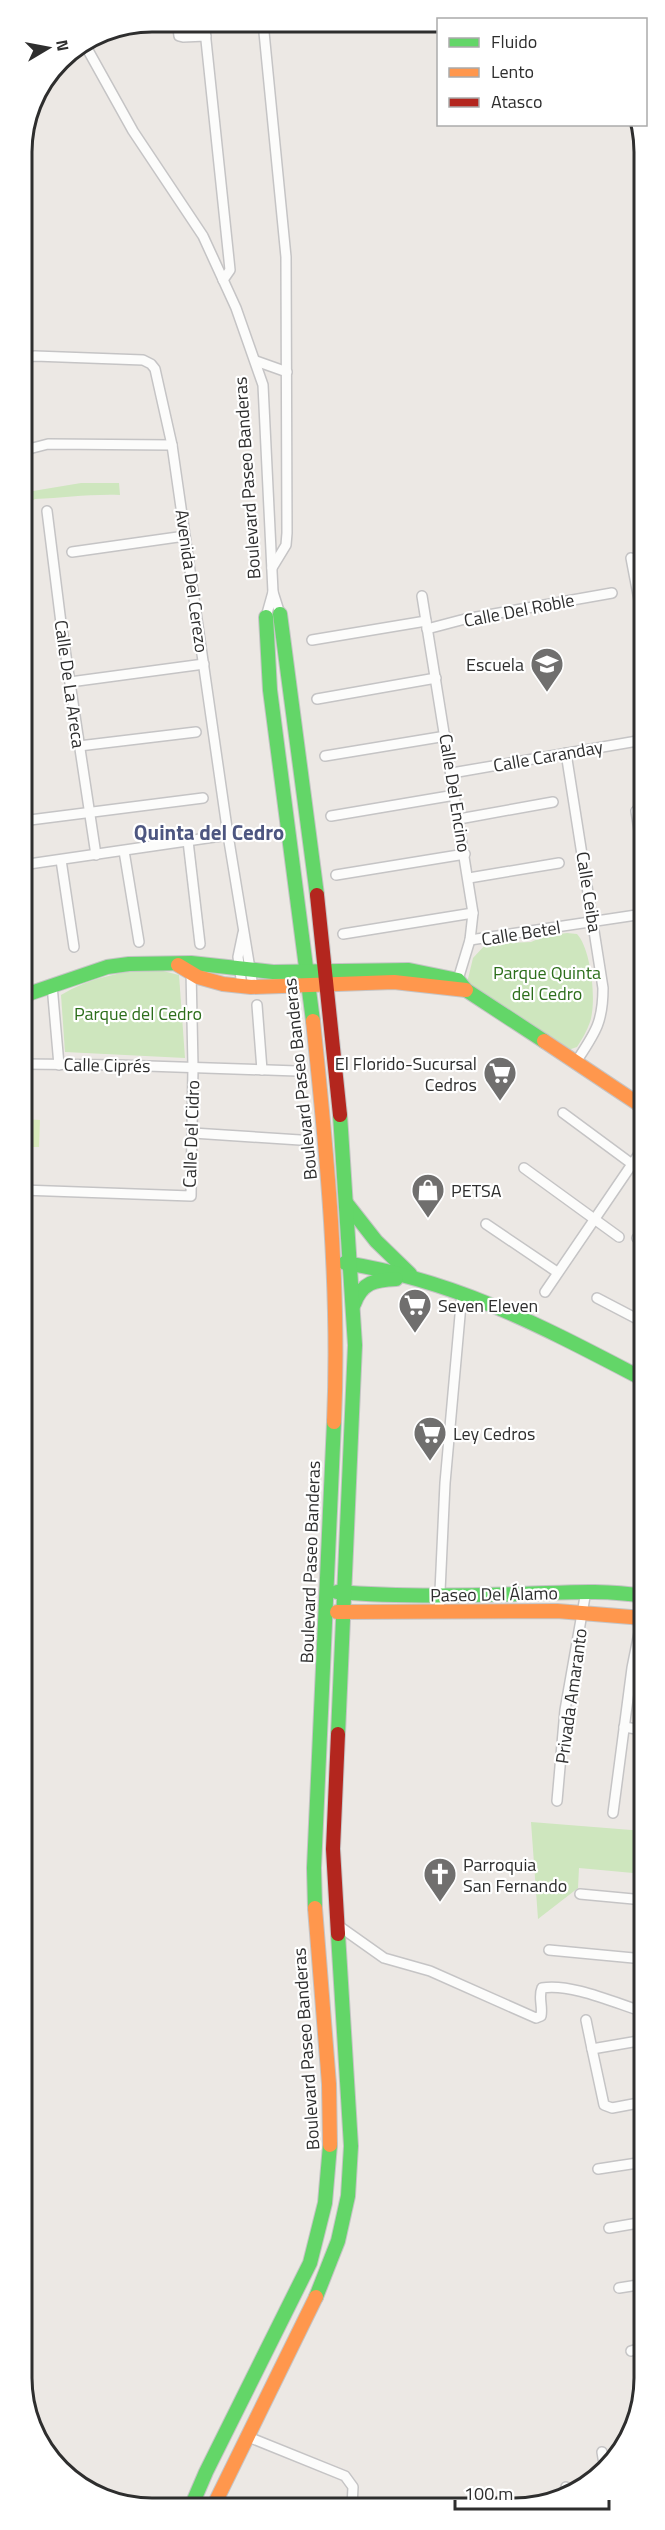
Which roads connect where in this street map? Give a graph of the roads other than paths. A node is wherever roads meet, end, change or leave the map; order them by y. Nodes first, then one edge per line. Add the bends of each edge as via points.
1 (178, 32) edge
2 (205, 32) edge
3 (264, 32) edge
4 (206, 36) junction
5 (88, 50) edge
6 (223, 280) junction
7 (32, 356) edge
8 (256, 361) junction
9 (287, 372) junction
10 (172, 445) junction
11 (32, 448) edge
12 (46, 512) dead end
13 (185, 536) junction
14 (72, 552) dead end
15 (632, 558) dead end
16 (272, 568) junction
17 (634, 568) edge
18 (612, 593) dead end
19 (422, 596) dead end
20 (273, 615) junction
21 (427, 625) junction
22 (312, 640) dead end
23 (204, 664) junction
24 (436, 678) junction
25 (70, 682) junction
26 (316, 699) dead end
27 (196, 732) dead end
28 (446, 736) junction
29 (634, 742) edge
30 (79, 746) junction
31 (566, 753) junction
32 (325, 756) dead end
33 (452, 773) junction
34 (455, 795) junction
35 (203, 798) dead end
36 (553, 802) dead end
37 (88, 812) junction
38 (331, 816) dead end
39 (459, 819) junction
40 (32, 820) edge
41 (228, 835) junction
42 (188, 842) junction
43 (124, 851) junction
44 (465, 854) junction
45 (96, 855) junction
46 (61, 860) junction
47 (559, 863) dead end
48 (32, 864) edge
49 (336, 875) dead end
50 (469, 878) junction
51 (473, 913) junction
52 (634, 915) edge
53 (593, 922) junction
54 (343, 934) dead end
55 (471, 940) junction
56 (139, 942) dead end
57 (200, 944) dead end
58 (74, 947) dead end
59 (187, 968) junction
60 (245, 970) junction
61 (308, 972) junction
62 (327, 978) junction
63 (52, 985) junction
64 (309, 986) junction
65 (247, 987) junction
66 (460, 987) junction
67 (32, 992) edge
68 (257, 1005) dead end
69 (576, 1062) junction
70 (32, 1064) edge
71 (58, 1065) junction
72 (193, 1067) junction
73 (262, 1070) junction
74 (297, 1071) dead end
75 (634, 1101) edge
76 (563, 1113) dead end
77 (193, 1133) junction
78 (300, 1140) dead end
79 (632, 1164) joint
80 (524, 1168) dead end
81 (32, 1190) edge
82 (346, 1202) junction
83 (595, 1219) junction
84 (486, 1224) dead end
85 (619, 1237) dead end
86 (333, 1262) junction
87 (351, 1264) junction
88 (557, 1272) junction
89 (414, 1278) junction
90 (545, 1292) dead end
91 (462, 1293) junction
92 (597, 1298) dead end
93 (353, 1308) junction
94 (633, 1317) edge
95 (633, 1374) edge
96 (327, 1590) junction
97 (557, 1591) junction
98 (586, 1592) junction
99 (345, 1593) junction
100 (439, 1594) junction
101 (633, 1595) edge
102 (327, 1610) junction
103 (557, 1611) junction
104 (345, 1612) junction
105 (584, 1612) junction
106 (439, 1613) junction
107 (633, 1617) edge
108 (633, 1662) edge
109 (632, 1668) joint
110 (624, 1727) junction
111 (633, 1728) edge
112 (557, 1801) dead end
113 (613, 1813) dead end
114 (580, 1894) dead end
115 (633, 1899) edge
116 (336, 1924) junction
117 (549, 1950) dead end
118 (633, 1958) edge
119 (633, 2009) edge
120 (586, 2020) dead end
121 (633, 2042) edge
122 (592, 2049) junction
123 (633, 2104) edge
124 (633, 2164) edge
125 (598, 2169) dead end
126 (633, 2224) edge
127 (609, 2228) dead end
128 (633, 2286) edge
129 (619, 2288) dead end
130 (246, 2436) junction
131 (602, 2452) dead end
132 (603, 2458) edge
133 (195, 2498) edge
134 (217, 2498) edge
135 (352, 2498) edge

1 - 4 street via 179,36
2 - 4 street
3 - 9 street via 286,256
4 - 6 street via 230,270
5 - 6 street, Boulevard Paseo Banderas via 133,131 203,236
6 - 8 street, Boulevard Paseo Banderas
7 - 10 street, Avenida Del Cerezo via 151,364
8 - 9 street
8 - 16 street, Boulevard Paseo Banderas via 263,385
9 - 16 street via 287,533
10 - 11 street via 48,444
10 - 13 street, Avenida Del Cerezo
12 - 25 street, Calle De La Areca
13 - 14 street
13 - 23 street, Avenida Del Cerezo
15 - 17 street
16 - 20 street, Boulevard Paseo Banderas
18 - 21 street, Calle Del Roble
19 - 21 street, Calle Del Encino
20 - 61 main road, Boulevard Paseo Banderas via 266,643
20 - 62 main road, Boulevard Paseo Banderas
21 - 22 street, Calle Del Roble
21 - 24 street, Calle Del Encino
23 - 25 street
23 - 41 street, Avenida Del Cerezo
24 - 26 street
24 - 28 street, Calle Del Encino
25 - 30 street, Calle De La Areca
27 - 30 street
28 - 32 street
28 - 33 street, Calle Del Encino
29 - 31 street, Calle Caranday
30 - 37 street, Calle De La Areca
31 - 33 street, Calle Caranday
31 - 53 street, Calle Ceiba
33 - 34 street, Calle Del Encino
34 - 38 street
34 - 39 street, Calle Del Encino
35 - 37 street
36 - 39 street
37 - 40 street
37 - 45 street, Calle De La Areca
39 - 44 street, Calle Del Encino
41 - 42 street
41 - 60 street, Avenida Del Cerezo
42 - 43 street
42 - 57 street
43 - 45 street
43 - 56 street
44 - 49 street
44 - 50 street, Calle Del Encino
45 - 46 street
46 - 48 street
46 - 58 street
47 - 50 street
50 - 51 street, Calle Del Encino
51 - 54 street
51 - 55 street, Calle Del Encino
52 - 53 street, Calle Betel
53 - 55 street, Calle Betel
53 - 69 street, Calle Ceiba via 603,1009 599,1026
55 - 66 street, Calle Del Encino
59 - 60 main road
59 - 63 main road via 122,964
59 - 65 main road
59 - 72 street, Calle Del Cidro
60 - 61 main road
60 - 65 street, Avenida Del Cerezo
61 - 62 main road
61 - 64 main road, Boulevard Paseo Banderas
62 - 64 main road
62 - 66 main road
62 - 82 main road, Boulevard Paseo Banderas
63 - 67 main road
63 - 71 street
64 - 65 main road
64 - 86 main road, Boulevard Paseo Banderas
66 - 69 main road
68 - 73 street
69 - 75 main road
70 - 71 street, Calle Ciprés
71 - 72 street, Calle Ciprés
72 - 73 street, Calle Ciprés
72 - 77 street, Calle Del Cidro
73 - 74 street, Calle Ciprés
76 - 79 street
77 - 78 street
77 - 81 street, Calle Del Cidro via 191,1196
79 - 83 street
80 - 83 street
82 - 87 main road, Boulevard Paseo Banderas
82 - 89 main road via 375,1244
83 - 85 street
83 - 88 street
84 - 88 street
86 - 87 main road
86 - 96 main road, Boulevard Paseo Banderas via 337,1352
87 - 89 main road
87 - 93 main road, Boulevard Paseo Banderas
88 - 90 street
89 - 91 main road
89 - 93 main road via 366,1284 357,1292
91 - 95 main road via 533,1322
91 - 100 street
92 - 94 street
93 - 99 main road, Boulevard Paseo Banderas
96 - 99 main road, Paseo Del Álamo
96 - 102 main road, Boulevard Paseo Banderas
97 - 98 main road, Paseo Del Álamo
97 - 100 main road, Paseo Del Álamo
97 - 103 street
98 - 101 main road, Paseo Del Álamo
98 - 105 street, Privada Amaranto
99 - 100 main road, Paseo Del Álamo
99 - 104 main road, Boulevard Paseo Banderas
100 - 106 street
102 - 104 main road, Paseo Del Álamo
102 - 133 main road, Boulevard Paseo Banderas via 314,1868 331,2106 332,2159 327,2204 310,2263
103 - 105 main road, Paseo Del Álamo
103 - 106 main road, Paseo Del Álamo
104 - 106 main road, Paseo Del Álamo
104 - 116 main road, Boulevard Paseo Banderas via 333,1849
105 - 107 main road, Paseo Del Álamo
105 - 112 street, Privada Amaranto via 565,1710
108 - 109 street
109 - 110 street
110 - 111 street
110 - 113 street
114 - 115 street
116 - 119 street via 384,1958 430,1971 536,2018 541,2016 542,1988 552,1986
116 - 130 main road, Boulevard Paseo Banderas via 351,2146 348,2196 338,2241 320,2288
117 - 118 street
120 - 122 street
121 - 122 street
122 - 123 street via 604,2105 612,2108
124 - 125 street
126 - 127 street
128 - 129 street
130 - 134 main road, Boulevard Paseo Banderas
130 - 135 street via 345,2476 353,2487
131 - 132 street

